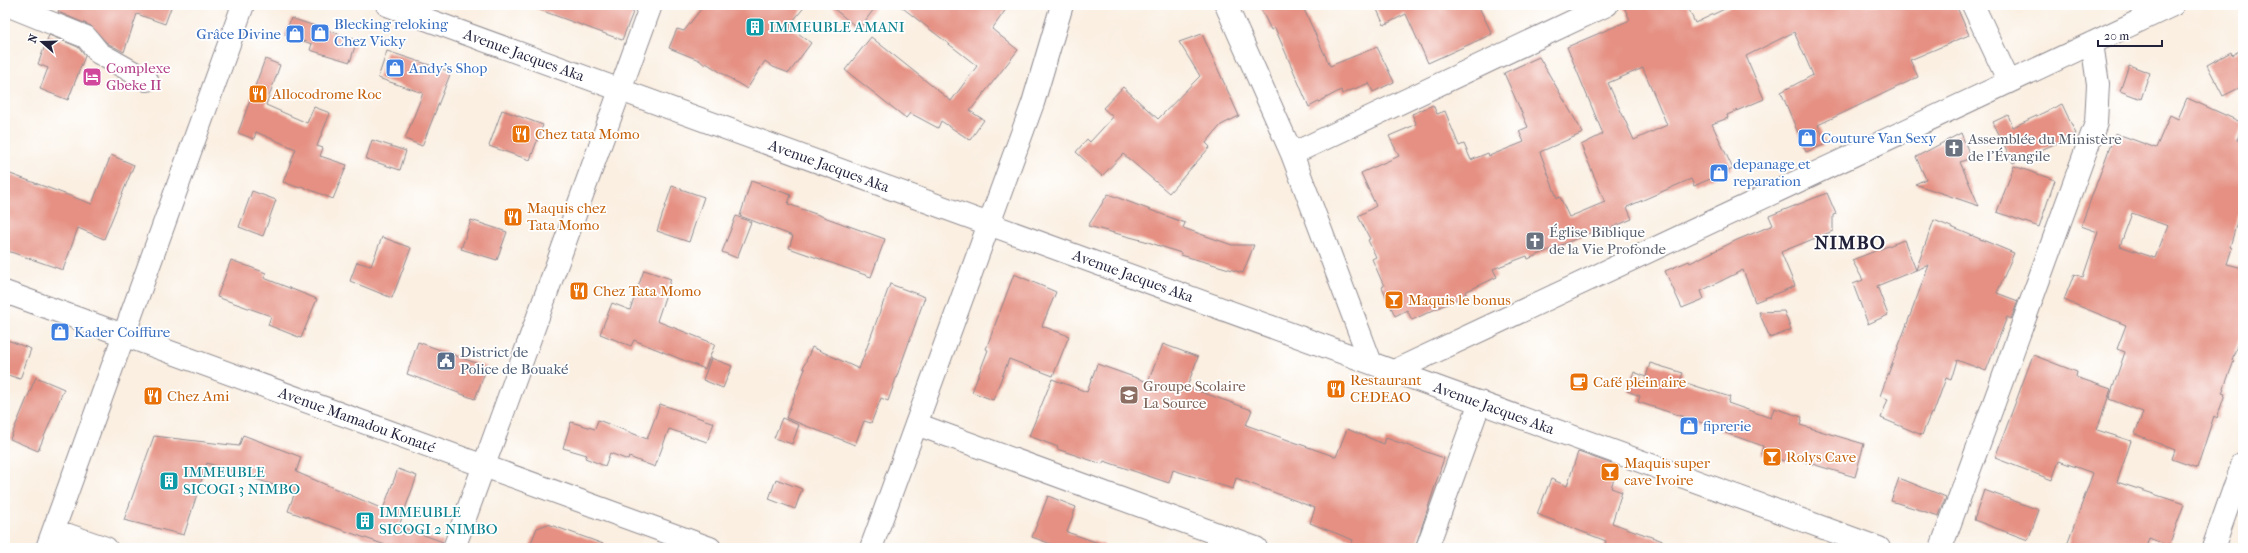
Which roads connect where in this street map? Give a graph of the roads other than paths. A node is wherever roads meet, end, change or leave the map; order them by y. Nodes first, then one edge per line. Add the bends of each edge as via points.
1 (7, 5) edge
2 (243, 5) edge
3 (388, 5) edge
4 (651, 5) edge
5 (1062, 5) edge
6 (1226, 5) edge
7 (1607, 5) edge
8 (1973, 5) edge
9 (2173, 5) edge
10 (2092, 43) junction
11 (147, 80) dead end
12 (2009, 82) junction
13 (620, 90) junction
14 (1292, 154) junction
15 (989, 224) junction
16 (5, 292) edge
17 (123, 335) junction
18 (1371, 363) junction
19 (1394, 371) junction
20 (1480, 402) junction
21 (916, 424) junction
22 (2243, 463) edge
23 (484, 466) junction
24 (50, 539) edge
25 (106, 548) edge
26 (454, 548) edge
27 (710, 548) edge
28 (871, 548) edge
29 (1256, 548) edge
30 (1427, 548) edge
31 (1879, 548) edge
32 (1941, 548) edge
33 (2213, 548) edge

1 - 11 street via 86,37 99,53
2 - 17 street
3 - 13 street, Avenue Jacques Aka
4 - 13 street
5 - 15 street via 1033,103
6 - 14 street
7 - 14 street
8 - 12 street
9 - 10 street
10 - 12 street
10 - 32 street via 2098,84 2096,123
12 - 19 street
13 - 15 street, Avenue Jacques Aka
13 - 23 street
14 - 18 street
15 - 18 street, Avenue Jacques Aka
15 - 21 street
16 - 17 street, Avenue Mamadou Konaté
17 - 23 street, Avenue Mamadou Konaté
17 - 24 street
18 - 19 street, Avenue Jacques Aka
19 - 20 street, Avenue Jacques Aka
20 - 30 street
20 - 31 street, Avenue Jacques Aka
21 - 28 street
21 - 29 street
22 - 33 street
23 - 26 street
23 - 27 street, Avenue Mamadou Konaté
24 - 25 street

